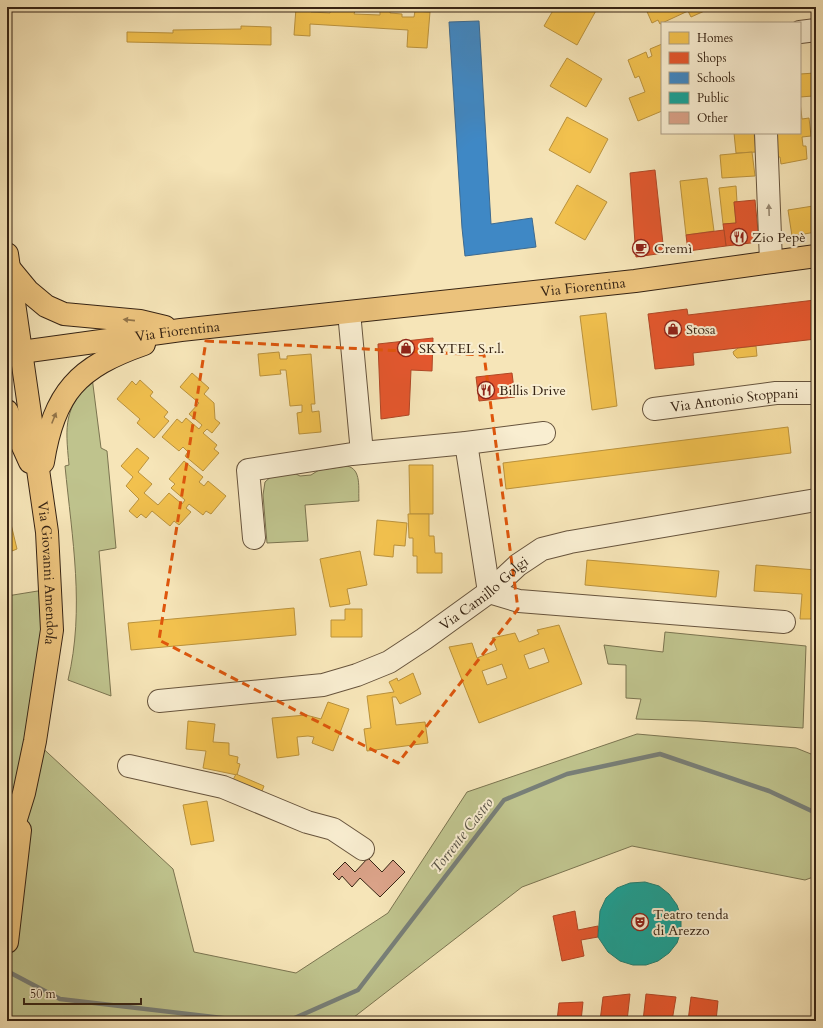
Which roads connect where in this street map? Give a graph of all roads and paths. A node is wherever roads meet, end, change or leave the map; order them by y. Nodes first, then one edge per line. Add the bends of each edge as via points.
1 (816, 30) edge
2 (801, 32) edge
3 (766, 134) edge
4 (816, 256) edge
5 (771, 262) junction
6 (8, 266) edge
7 (349, 312) junction
8 (181, 330) junction
9 (14, 353) edge
10 (816, 394) edge
11 (654, 409) dead end
12 (7, 411) edge
13 (544, 433) dead end
14 (466, 443) junction
15 (362, 453) junction
16 (39, 483) junction
17 (816, 500) edge
18 (254, 538) dead end
19 (489, 592) junction
20 (784, 622) dead end
21 (159, 701) dead end
22 (129, 766) dead end
23 (24, 793) junction
24 (7, 848) edge
25 (363, 848) dead end
26 (7, 942) edge

1 - 2 street
5 -> 3 street
4 - 5 main road, Via Fiorentina
5 - 7 main road, Via Fiorentina via 622,283
8 -> 6 main road via 140,321 64,314 46,306 28,291
6 - 9 main road, Via Giovanni Amendola
7 - 8 main road, Via Fiorentina
7 - 15 street
8 - 9 main road, Via Fiorentina
16 -> 8 main road via 47,435 63,397 80,377 98,363 125,350
9 - 16 main road, Via Giovanni Amendola
10 - 11 street, Via Antonio Stoppani via 776,393
12 - 16 main road
13 - 14 street
14 - 15 street
14 - 19 street
15 - 18 street via 248,470
16 - 23 main road, Via Giovanni Amendola via 47,532 52,630 35,741
17 - 19 street, Via Camillo Golgi via 542,549 518,565
19 - 20 street via 519,601
19 - 21 street, Via Camillo Golgi via 424,640 389,662 357,676 323,685
22 - 25 street via 223,787 307,822 333,829
23 - 24 main road, Via Giovanni Amendola
23 - 26 main road, Via Giovanni Amendola

